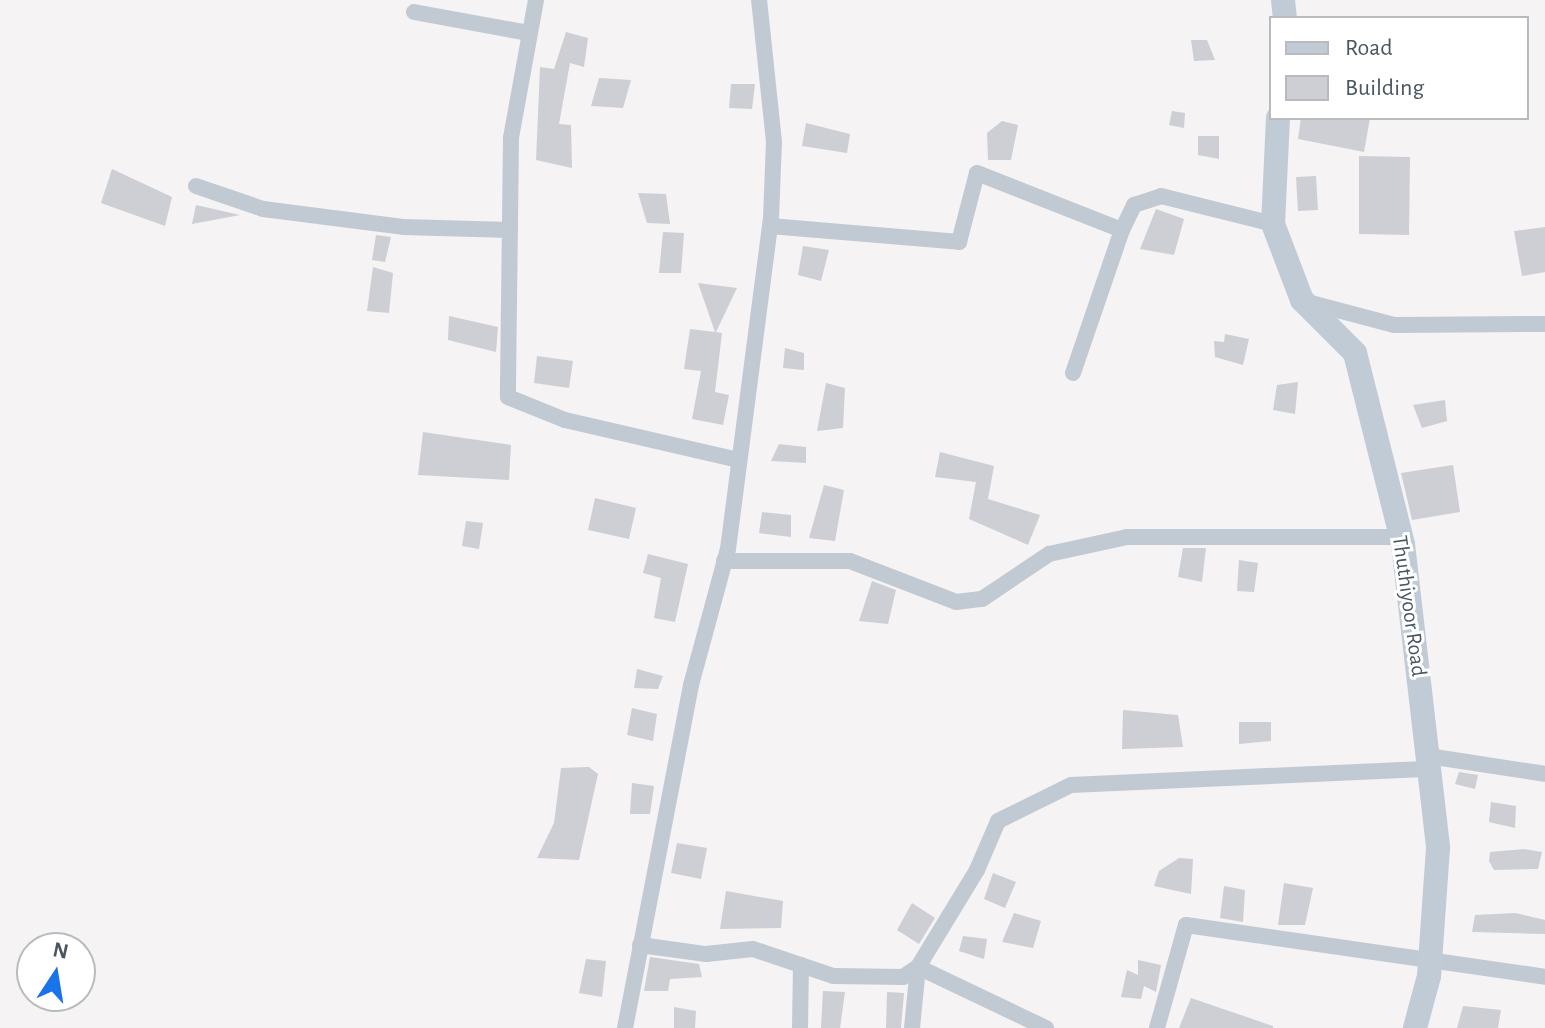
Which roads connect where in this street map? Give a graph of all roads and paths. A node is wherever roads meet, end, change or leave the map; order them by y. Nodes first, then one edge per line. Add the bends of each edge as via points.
1 (536, 0) edge
2 (759, 0) edge
3 (414, 12) dead end
4 (528, 33) junction
5 (1278, 120) edge
6 (196, 186) dead end
7 (1273, 224) junction
8 (770, 226) junction
9 (510, 230) junction
10 (1122, 230) junction
11 (1302, 300) junction
12 (1545, 324) edge
13 (1073, 373) dead end
14 (738, 460) junction
15 (1400, 537) junction
16 (724, 561) junction
17 (1429, 762) junction
18 (1545, 774) edge
19 (640, 945) junction
20 (801, 965) junction
21 (1430, 966) junction
22 (918, 967) junction
23 (1545, 977) edge
24 (625, 1028) edge
25 (800, 1028) edge
26 (912, 1028) edge
27 (1046, 1028) edge
28 (1157, 1028) edge
29 (1415, 1028) edge

1 - 4 street
2 - 8 street via 774,142
3 - 4 street
4 - 9 street via 511,138
5 - 7 main road, Thuthiyoor Road
6 - 9 street via 263,209 403,227
7 - 10 street via 1161,196 1134,205
7 - 11 main road, Thuthiyoor Road
8 - 10 street via 959,242 977,173
8 - 14 street
9 - 14 street via 508,397 565,420
10 - 13 street
11 - 12 street via 1394,325
11 - 15 main road, Thuthiyoor Road via 1355,353
14 - 16 street
15 - 16 street via 1127,537 1049,554 982,599 956,602 850,561
15 - 17 main road, Thuthiyoor Road
16 - 19 street via 691,685
17 - 18 street
17 - 21 main road, Thuthiyoor Road via 1438,848
17 - 22 street via 1071,785 998,821
19 - 20 street via 706,954 753,949
19 - 24 street
20 - 22 street via 833,976 903,977
20 - 25 street
21 - 23 street
21 - 28 street via 1186,925
21 - 29 main road, Thuthiyoor Road
22 - 26 street
22 - 27 street

